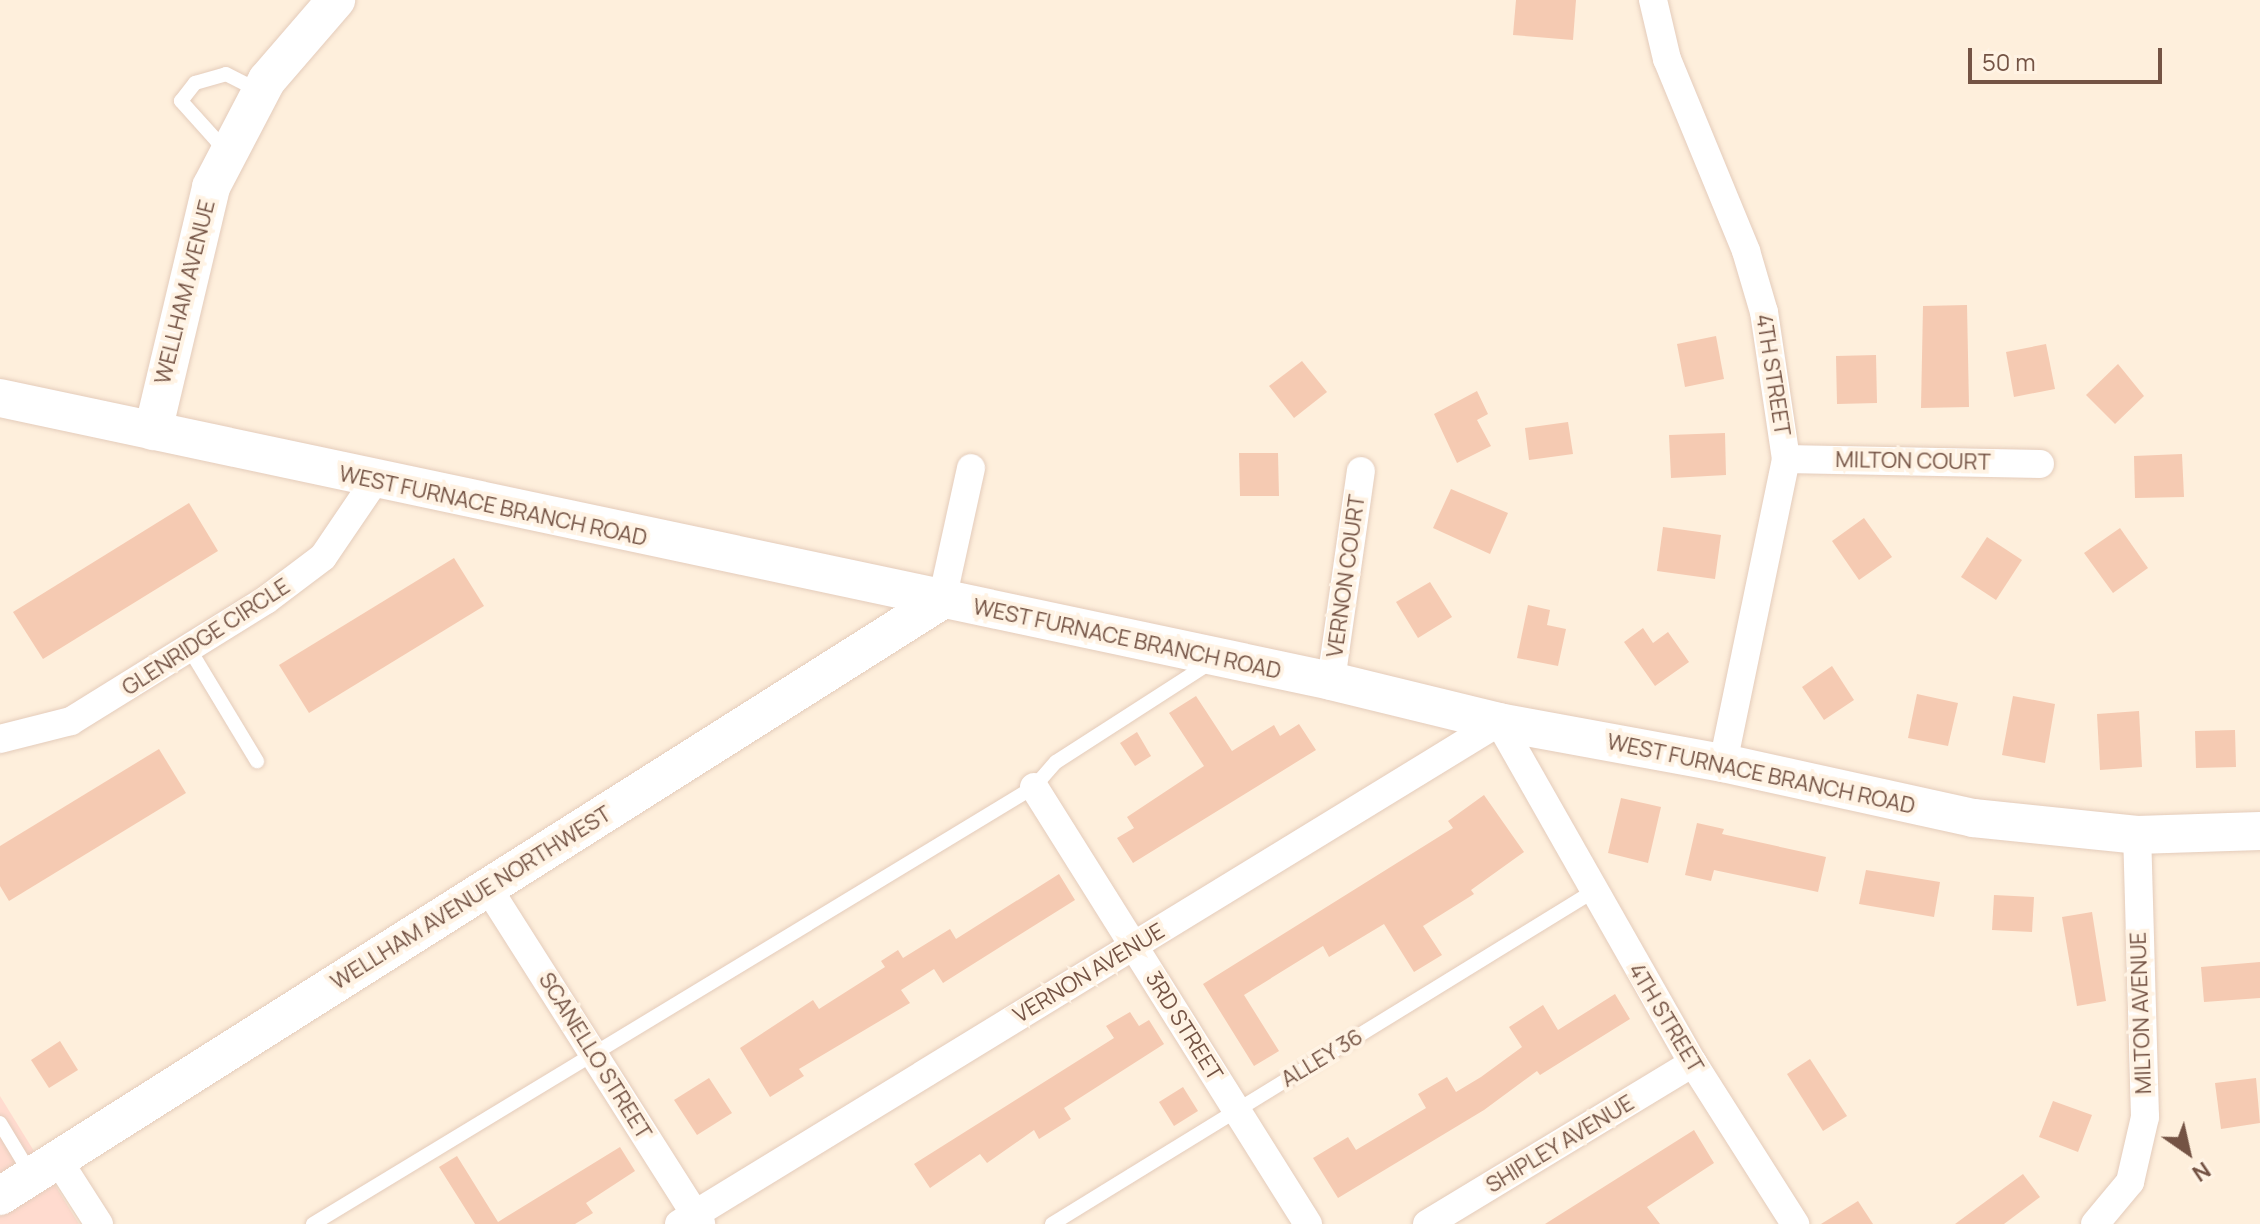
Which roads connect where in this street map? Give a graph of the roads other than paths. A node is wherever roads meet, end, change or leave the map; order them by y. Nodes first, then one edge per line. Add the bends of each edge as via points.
1 (336, 0) edge
2 (1653, 0) edge
3 (261, 91) junction
4 (224, 159) junction
5 (0, 398) edge
6 (153, 431) junction
7 (1786, 459) junction
8 (2040, 464) dead end
9 (971, 468) dead end
10 (1361, 471) dead end
11 (374, 482) junction
12 (942, 600) junction
13 (190, 650) junction
14 (1218, 657) junction
15 (1331, 681) junction
16 (1499, 722) junction
17 (0, 739) edge
18 (257, 761) dead end
19 (1723, 763) junction
20 (1034, 787) junction
21 (2260, 831) edge
22 (2137, 835) junction
23 (488, 888) junction
24 (1592, 892) junction
25 (1134, 946) junction
26 (592, 1052) junction
27 (1693, 1063) junction
28 (1237, 1110) junction
29 (0, 1123) edge
30 (45, 1168) junction
31 (0, 1196) edge
32 (692, 1221) edge
33 (1790, 1222) edge
34 (99, 1224) edge
35 (313, 1224) edge
36 (1052, 1224) edge
37 (1308, 1224) edge
38 (1427, 1224) edge
39 (2095, 1224) edge

1 - 3 street, WELLHAM AVENUE
2 - 7 street, 4TH STREET via 1667,59 1746,251 1764,312
3 - 4 street, WELLHAM AVENUE
3 - 4 lane via 226,74 195,83 181,101 217,141
4 - 6 street, WELLHAM AVENUE via 190,257
5 - 6 street, WEST FURNACE BRANCH ROAD
6 - 11 street, WEST FURNACE BRANCH ROAD
7 - 8 street, MILTON COURT
7 - 19 street, 4TH STREET
9 - 12 street
10 - 15 street, VERNON COURT
11 - 12 street, WEST FURNACE BRANCH ROAD
11 - 13 street, GLENRIDGE CIRCLE via 323,557
12 - 14 street, WEST FURNACE BRANCH ROAD
12 - 23 street, WELLHAM AVENUE NORTHWEST
13 - 17 street, GLENRIDGE CIRCLE via 71,721
13 - 18 lane
14 - 15 street, WEST FURNACE BRANCH ROAD
14 - 20 lane via 1056,762
15 - 16 street, WEST FURNACE BRANCH ROAD
16 - 19 street, WEST FURNACE BRANCH ROAD
16 - 24 street, 4TH STREET
16 - 25 street, VERNON AVENUE
19 - 22 street, WEST FURNACE BRANCH ROAD via 1973,818
20 - 25 street, 3RD STREET
20 - 26 lane
21 - 22 street, WEST FURNACE BRANCH ROAD
22 - 39 street, MILTON AVENUE via 2145,1117 2130,1182
23 - 26 street, SCANELLO STREET
23 - 30 street, WELLHAM AVENUE NORTHWEST
24 - 27 street, 4TH STREET
24 - 28 lane, ALLEY 36
25 - 28 street, 3RD STREET
25 - 32 street, VERNON AVENUE
26 - 32 street, SCANELLO STREET
26 - 35 lane
27 - 33 street, 4TH STREET
27 - 38 street, SHIPLEY AVENUE
28 - 36 lane, ALLEY 36
28 - 37 street, 3RD STREET
29 - 30 lane
30 - 31 street, WELLHAM AVENUE NORTHWEST
30 - 34 street

